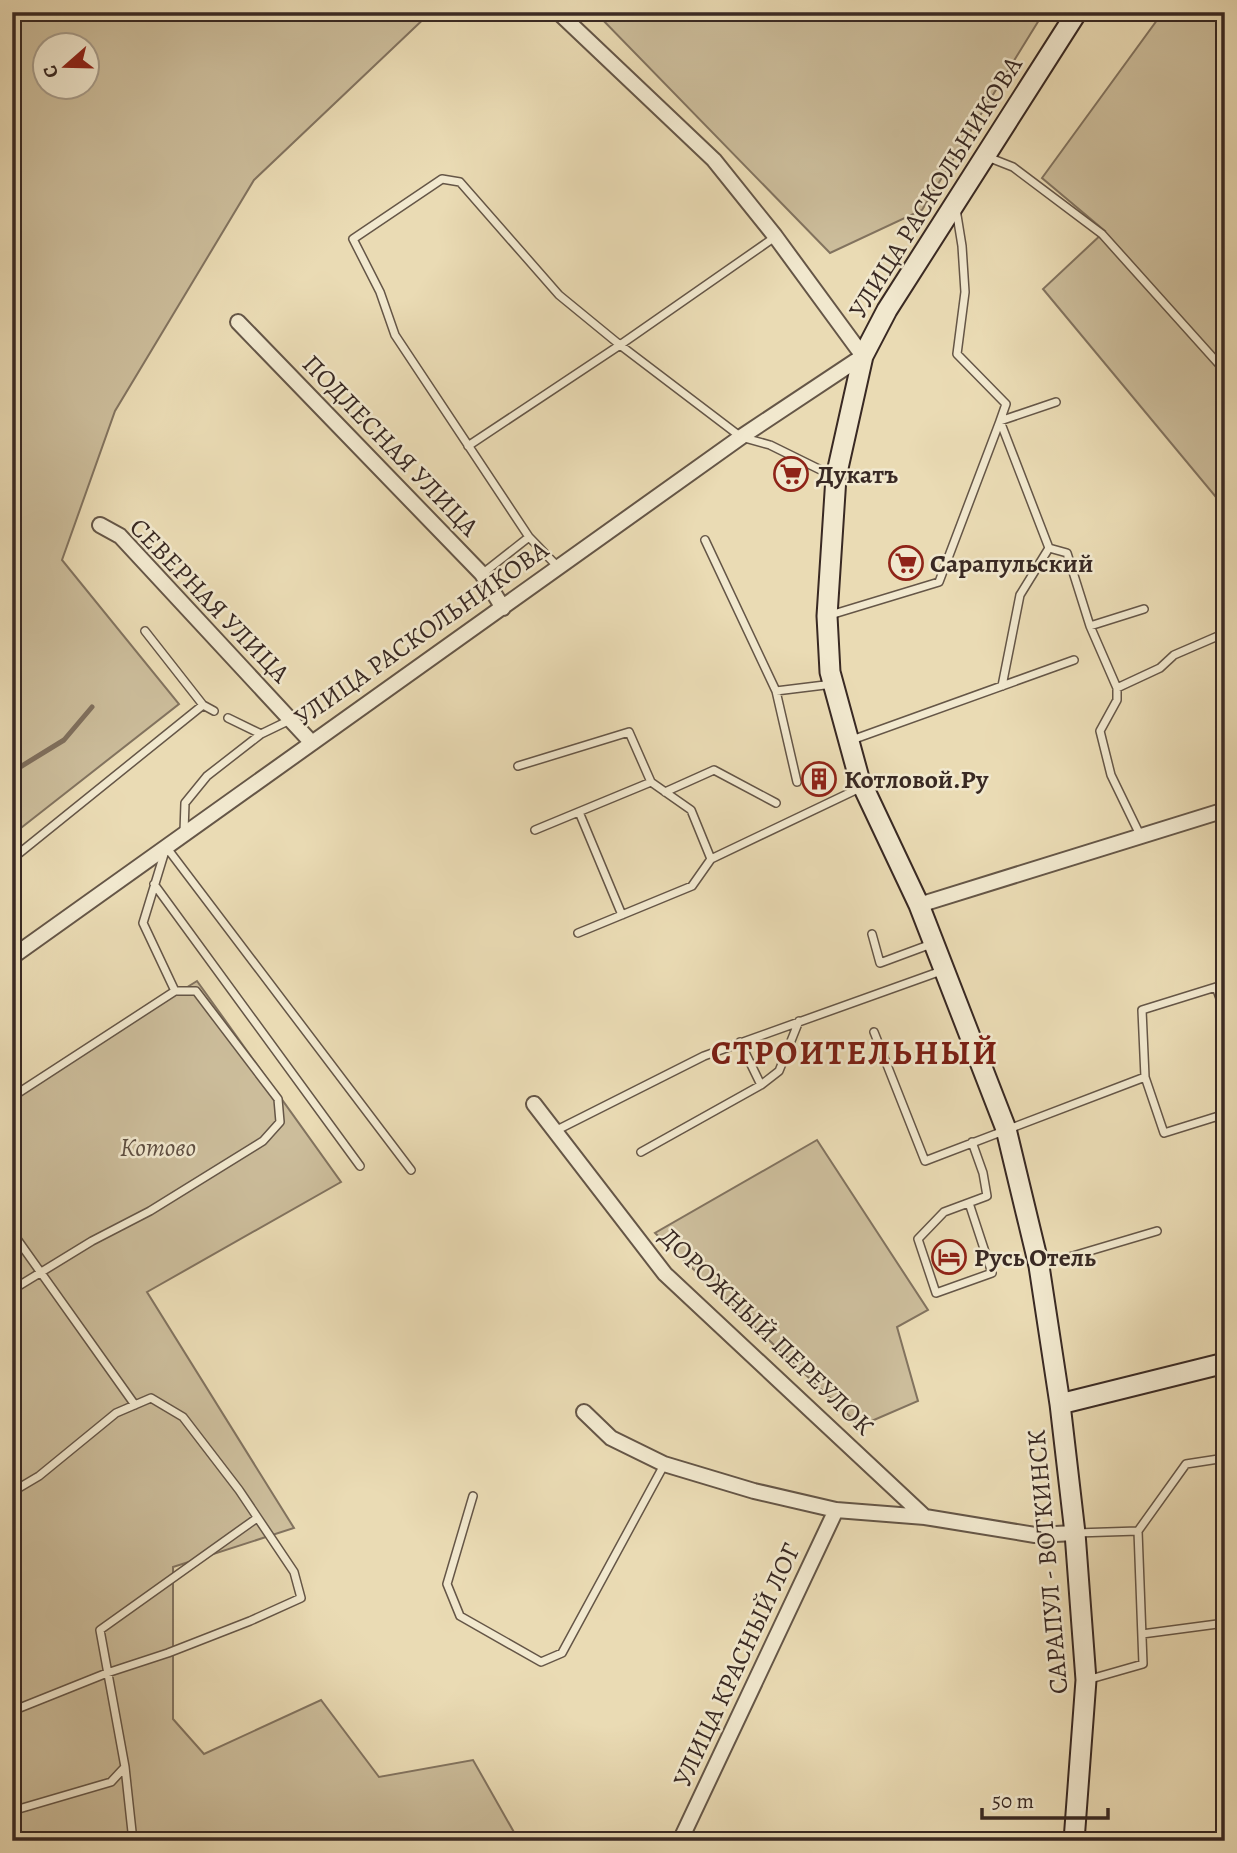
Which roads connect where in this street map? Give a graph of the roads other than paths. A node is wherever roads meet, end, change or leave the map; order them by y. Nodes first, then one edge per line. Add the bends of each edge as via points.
1 (558, 12) edge
2 (1077, 12) edge
3 (985, 155) junction
4 (955, 201) junction
5 (775, 236) junction
6 (237, 322) dead end
7 (620, 345) junction
8 (863, 356) junction
9 (1225, 371) edge
10 (1056, 402) dead end
11 (1000, 421) junction
12 (741, 437) junction
13 (468, 446) junction
14 (837, 472) junction
15 (100, 525) dead end
16 (529, 537) junction
17 (705, 540) dead end
18 (1049, 548) junction
19 (559, 568) junction
20 (482, 574) junction
21 (503, 608) junction
22 (1144, 609) dead end
23 (827, 616) junction
24 (1090, 626) junction
25 (145, 631) dead end
26 (1225, 633) edge
27 (1074, 660) dead end
28 (834, 684) junction
29 (1002, 686) junction
30 (1116, 688) junction
31 (776, 691) junction
32 (203, 705) junction
33 (214, 711) dead end
34 (228, 718) dead end
35 (290, 719) junction
36 (261, 734) junction
37 (849, 741) junction
38 (312, 743) junction
39 (518, 766) dead end
40 (651, 782) junction
41 (797, 782) dead end
42 (863, 787) junction
43 (665, 792) junction
44 (776, 803) dead end
45 (1225, 810) edge
46 (579, 812) junction
47 (535, 830) dead end
48 (184, 835) junction
49 (1141, 837) junction
50 (167, 848) junction
51 (12, 859) edge
52 (711, 859) junction
53 (154, 884) junction
54 (919, 905) junction
55 (622, 915) junction
56 (578, 933) dead end
57 (872, 934) dead end
58 (934, 943) junction
59 (12, 957) edge
60 (945, 970) junction
61 (1225, 985) edge
62 (1216, 987) junction
63 (175, 991) junction
64 (1225, 1012) edge
65 (799, 1021) junction
66 (874, 1032) dead end
67 (740, 1042) junction
68 (1145, 1077) junction
69 (761, 1085) junction
70 (12, 1097) edge
71 (534, 1104) dead end
72 (1225, 1114) edge
73 (1006, 1129) junction
74 (554, 1131) junction
75 (972, 1142) junction
76 (641, 1153) dead end
77 (360, 1166) dead end
78 (411, 1170) dead end
79 (969, 1203) junction
80 (1157, 1231) dead end
81 (12, 1232) edge
82 (1039, 1266) junction
83 (40, 1272) junction
84 (12, 1290) edge
85 (1225, 1363) edge
86 (1060, 1404) junction
87 (135, 1405) junction
88 (584, 1412) dead end
89 (1225, 1458) edge
90 (664, 1464) junction
91 (12, 1492) edge
92 (473, 1496) dead end
93 (836, 1510) junction
94 (925, 1517) junction
95 (257, 1518) junction
96 (1138, 1531) junction
97 (1074, 1533) junction
98 (1225, 1623) edge
99 (1142, 1634) junction
100 (107, 1673) junction
101 (1086, 1680) junction
102 (12, 1711) edge
103 (125, 1767) junction
104 (12, 1811) edge
105 (133, 1841) edge
106 (680, 1841) edge
107 (1074, 1841) edge

1 - 5 street via 714,160
2 - 3 main road, УЛИЦА РАСКОЛЬНИКОВА
3 - 4 main road, УЛИЦА РАСКОЛЬНИКОВА
3 - 9 lane via 1013,167 1102,234
4 - 8 main road, УЛИЦА РАСКОЛЬНИКОВА
4 - 11 lane via 965,292 957,354 1006,404
5 - 7 lane
5 - 8 street
6 - 20 street, ПОДЛЕСНАЯ УЛИЦА
7 - 12 lane
7 - 13 lane
7 - 13 lane via 559,295 460,182 442,179 353,239 395,335
8 - 12 street, УЛИЦА РАСКОЛЬНИКОВА
8 - 14 main road, УЛИЦА РАСКОЛЬНИКОВА
10 - 11 lane
11 - 18 lane
11 - 23 lane via 939,582
12 - 14 lane
12 - 19 street, УЛИЦА РАСКОЛЬНИКОВА
13 - 16 lane
14 - 23 main road, УЛИЦА РАСКОЛЬНИКОВА
15 - 35 street, СЕВЕРНАЯ УЛИЦА via 120,536
16 - 19 lane
16 - 20 lane
17 - 31 lane
18 - 24 lane via 1067,553
18 - 29 lane via 1020,595
19 - 21 street, УЛИЦА РАСКОЛЬНИКОВА
20 - 21 street, ПОДЛЕСНАЯ УЛИЦА
21 - 38 street, УЛИЦА РАСКОЛЬНИКОВА
22 - 24 lane
23 - 28 main road, УЛИЦА РАСКОЛЬНИКОВА
24 - 30 lane
25 - 32 lane
26 - 30 lane
27 - 29 lane
28 - 31 lane
28 - 37 main road, УЛИЦА РАСКОЛЬНИКОВА
29 - 37 lane
30 - 49 lane via 1117,700 1100,730 1111,775
31 - 41 lane
32 - 33 lane
32 - 51 lane
34 - 36 lane
35 - 36 lane
35 - 38 street, СЕВЕРНАЯ УЛИЦА
36 - 48 lane via 207,776 185,803
37 - 42 main road, УЛИЦА РАСКОЛЬНИКОВА
38 - 48 street, УЛИЦА РАСКОЛЬНИКОВА
39 - 40 lane via 629,732
40 - 43 lane
40 - 46 lane
42 - 52 lane
42 - 54 main road, УЛИЦА РАСКОЛЬНИКОВА
43 - 44 lane via 714,770
43 - 52 lane via 691,810
45 - 49 street
46 - 47 lane
46 - 55 lane
48 - 50 street, УЛИЦА РАСКОЛЬНИКОВА
49 - 54 street
50 - 53 lane
50 - 59 street, УЛИЦА РАСКОЛЬНИКОВА
50 - 78 lane
52 - 55 lane via 692,886
53 - 63 lane via 143,923
53 - 77 lane
54 - 58 main road, УЛИЦА РАСКОЛЬНИКОВА
55 - 56 lane
57 - 58 lane via 880,963
58 - 60 main road, САРАПУЛ - ВОТКИНСК
60 - 65 lane
60 - 73 main road, САРАПУЛ - ВОТКИНСК
61 - 62 lane
62 - 64 lane
62 - 68 lane via 1142,1010
63 - 70 lane
63 - 83 lane via 196,990 278,1098 280,1122 252,1148
65 - 67 lane
65 - 69 lane via 779,1071
66 - 75 lane via 925,1161
67 - 69 lane
67 - 74 lane
68 - 72 lane via 1164,1133
68 - 73 lane
69 - 76 lane
71 - 74 street, ДОРОЖНЫЙ ПЕРЕУЛОК
73 - 75 lane
73 - 82 main road, САРАПУЛ - ВОТКИНСК
74 - 94 street, ДОРОЖНЫЙ ПЕРЕУЛОК via 665,1273
75 - 79 lane via 987,1196
79 - 79 lane via 944,1212 918,1239 936,1293 992,1273
80 - 82 lane
81 - 83 lane
82 - 86 main road, САРАПУЛ - ВОТКИНСК
83 - 84 lane
83 - 87 lane
85 - 86 main road
86 - 97 main road, САРАПУЛ - ВОТКИНСК
87 - 91 lane via 116,1413 39,1476
87 - 95 lane via 151,1398 183,1417
88 - 90 street via 611,1438
89 - 96 lane via 1185,1464
90 - 92 lane via 562,1653 541,1662 460,1616 447,1584
90 - 93 street
93 - 94 street
93 - 106 street, УЛИЦА КРАСНЫЙ ЛОГ
94 - 97 street via 1035,1535
95 - 100 lane via 100,1630
95 - 100 lane via 294,1572 301,1598
96 - 97 lane
96 - 99 lane
97 - 101 main road, САРАПУЛ - ВОТКИНСК
98 - 99 lane
99 - 101 lane via 1143,1664
100 - 102 lane
100 - 103 lane
101 - 107 main road, САРАПУЛ - ВОТКИНСК
103 - 104 lane via 111,1782
103 - 105 lane

